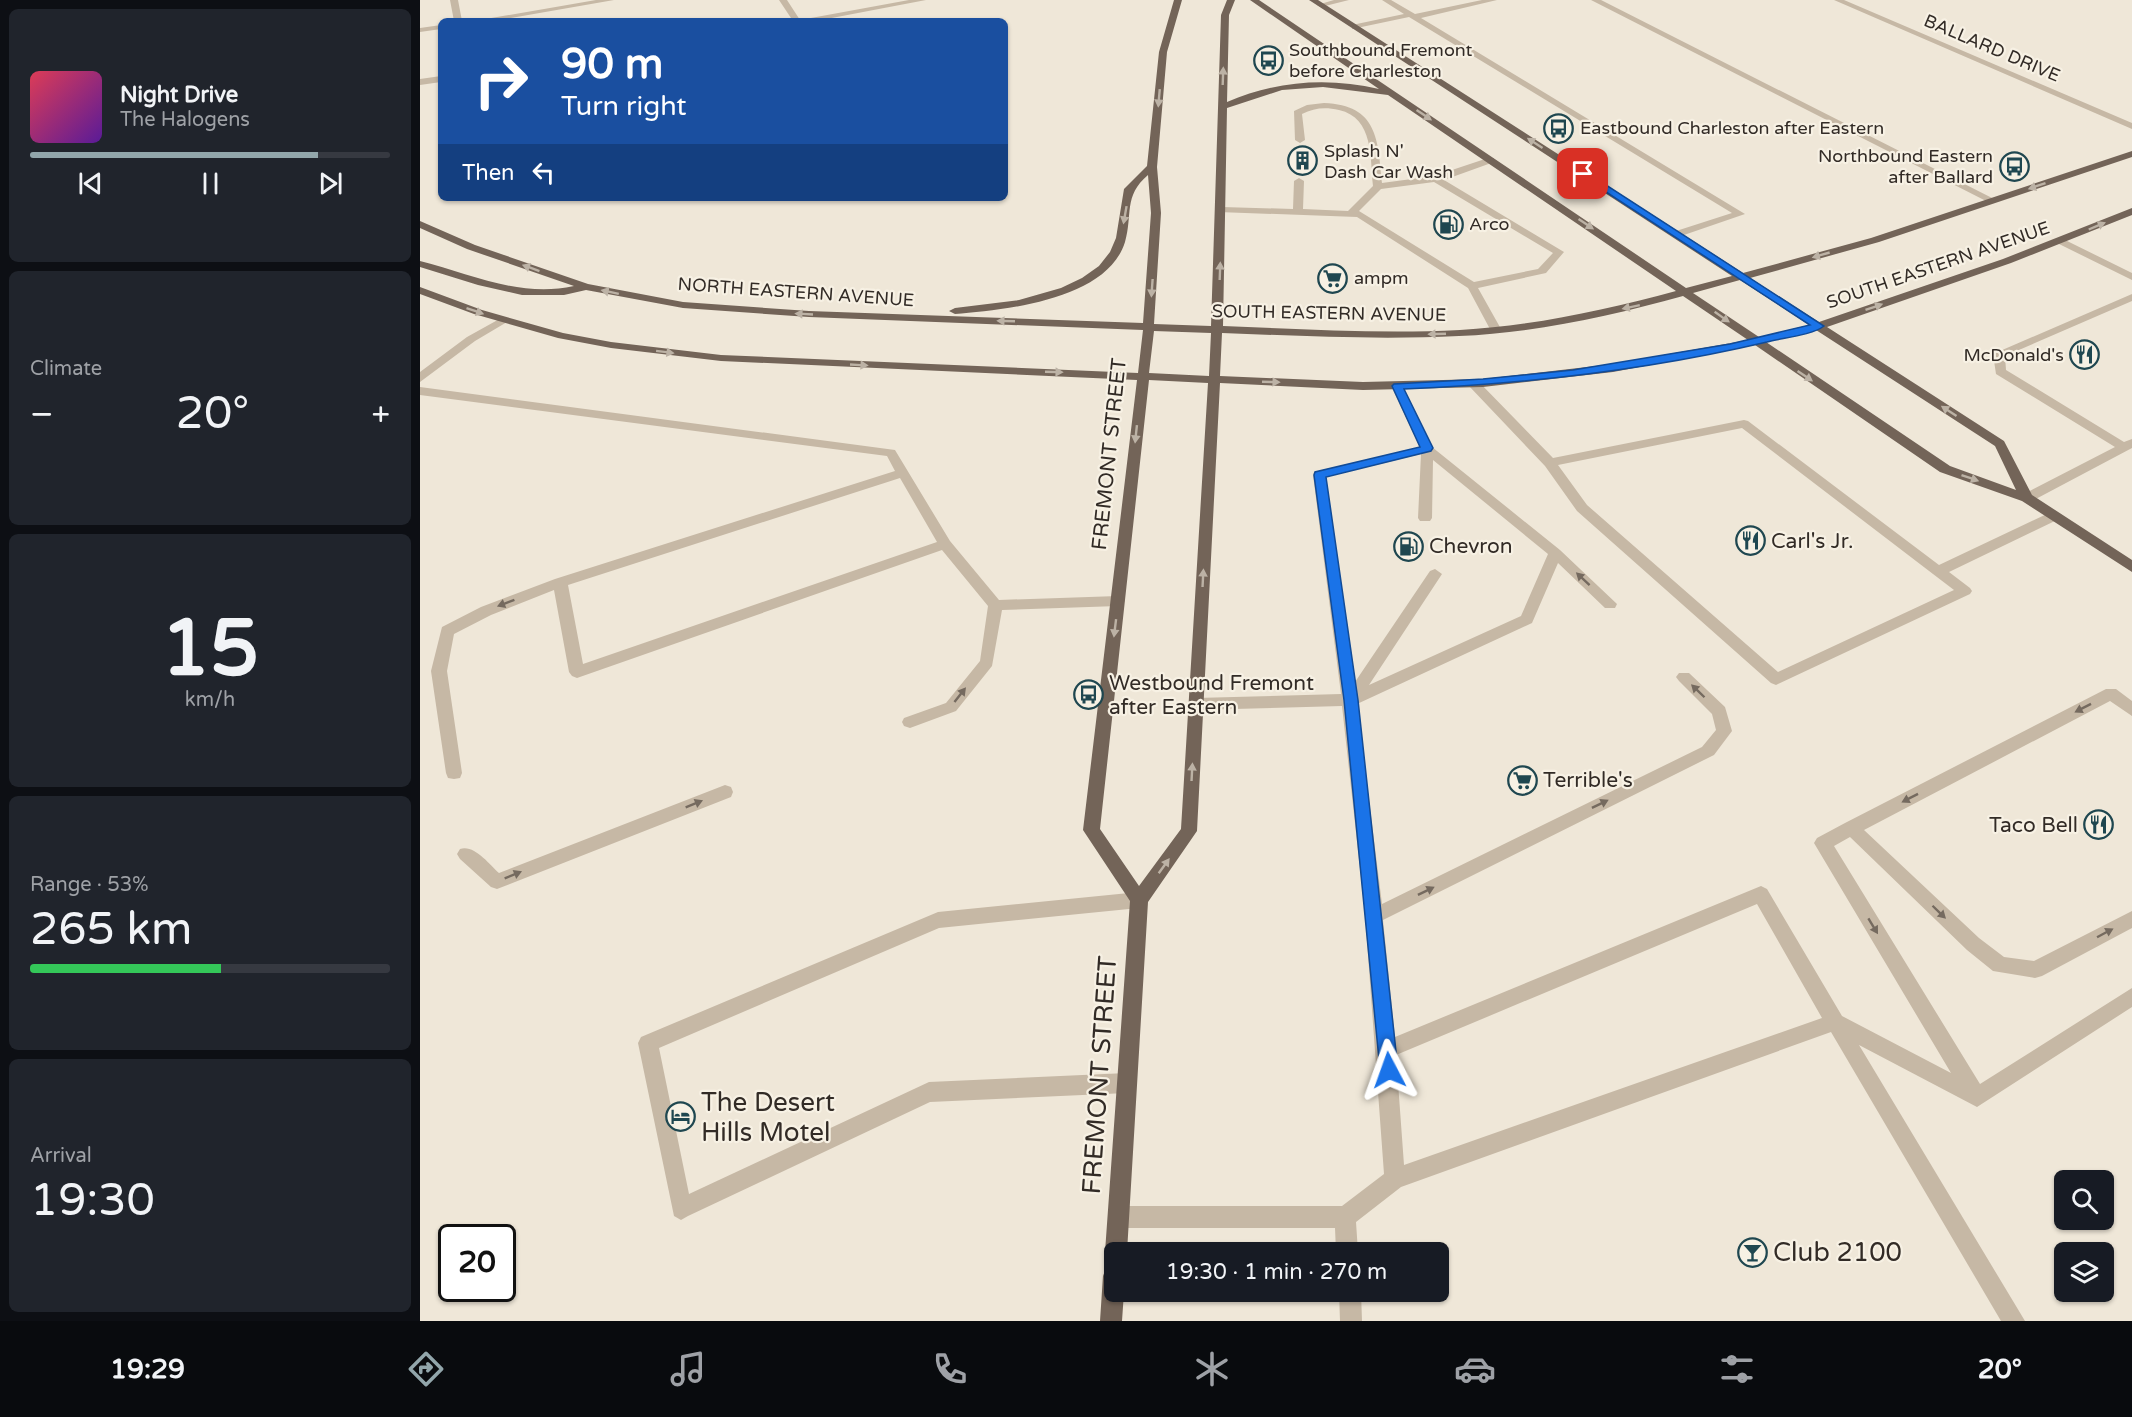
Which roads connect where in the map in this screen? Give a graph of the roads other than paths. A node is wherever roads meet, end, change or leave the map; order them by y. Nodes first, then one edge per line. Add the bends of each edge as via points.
1 (453, 0) edge
2 (610, 0) edge
3 (783, 0) edge
4 (922, 0) edge
5 (1178, 0) edge
6 (1231, 0) edge
7 (1254, 0) edge
8 (1345, 0) edge
9 (1386, 0) edge
10 (1493, 0) edge
11 (1595, 0) edge
12 (1838, 0) edge
13 (1317, 3) edge
14 (1412, 16) junction
15 (457, 18) edge
16 (497, 18) edge
17 (795, 18) edge
18 (820, 18) edge
19 (438, 27) edge
20 (1355, 27) junction
21 (420, 30) edge
22 (438, 79) edge
23 (420, 82) edge
24 (1395, 95) junction
25 (1222, 107) junction
26 (2132, 126) edge
27 (1300, 140) dead end
28 (2132, 154) edge
29 (1491, 160) junction
30 (1152, 167) junction
31 (1436, 179) junction
32 (1299, 182) dead end
33 (1378, 188) junction
34 (1993, 201) junction
35 (1222, 210) junction
36 (2132, 211) edge
37 (1298, 212) junction
38 (1350, 214) junction
39 (420, 224) edge
40 (1677, 234) junction
41 (2061, 241) junction
42 (420, 264) edge
43 (1742, 277) junction
44 (2132, 277) edge
45 (1472, 286) junction
46 (586, 287) junction
47 (420, 290) edge
48 (1687, 292) junction
49 (2132, 297) edge
50 (883, 317) junction
51 (503, 320) junction
52 (1819, 326) junction
53 (1149, 327) junction
54 (1184, 328) joint
55 (1496, 329) junction
56 (1217, 330) junction
57 (1758, 342) junction
58 (1142, 376) junction
59 (420, 378) edge
60 (1213, 379) junction
61 (1473, 383) junction
62 (1398, 386) junction
63 (420, 391) edge
64 (2128, 445) edge
65 (1427, 448) junction
66 (1550, 463) junction
67 (903, 473) junction
68 (2027, 498) junction
69 (2054, 516) junction
70 (1425, 518) dead end
71 (945, 544) junction
72 (1555, 553) junction
73 (2132, 567) edge
74 (1938, 571) junction
75 (1435, 574) dead end
76 (560, 582) junction
77 (1118, 601) junction
78 (1610, 604) dead end
79 (995, 605) junction
80 (1684, 677) dead end
81 (1351, 700) junction
82 (1196, 704) junction
83 (2132, 710) edge
84 (910, 722) dead end
85 (454, 773) dead end
86 (725, 792) dead end
87 (1851, 828) junction
88 (466, 854) dead end
89 (1139, 900) junction
90 (1373, 916) junction
91 (2132, 918) edge
92 (2132, 997) edge
93 (1836, 1022) junction
94 (1388, 1048) junction
95 (1127, 1083) junction
96 (1977, 1097) junction
97 (1395, 1179) junction
98 (1119, 1216) junction
99 (1345, 1217) junction
100 (1117, 1242) edge
101 (1346, 1242) edge
102 (1113, 1302) edge
103 (1350, 1302) edge
104 (1112, 1321) edge
105 (1351, 1321) edge
106 (2014, 1321) edge

1 - 15 street
2 - 16 street
3 - 17 street
4 - 18 street
5 -> 30 main road, FREMONT STREET via 1163,52
25 -> 6 main road via 1225,15
7 - 24 main road
8 - 13 street
9 - 14 street
10 - 14 street
11 - 34 street
12 - 26 street, BALLARD DRIVE
13 - 20 main road
14 - 20 street
14 - 40 street via 1740,214
19 - 21 street
40 -> 20 main road
22 - 23 street
24 - 25 main road via 1338,84 1306,84 1269,89
24 -> 29 main road
25 - 35 main road
27 - 33 street via 1297,112 1307,107 1344,107 1362,115 1370,127
28 -> 34 main road, SOUTH EASTERN AVENUE
29 - 31 street
29 -> 48 main road
30 -> 50 main road via 1129,189 1115,253 1082,281 1058,293 1003,306
30 -> 53 main road, FREMONT STREET via 1156,213
31 - 33 street
31 - 45 street via 1559,252 1542,271
32 - 37 street
33 - 38 street
34 -> 43 main road, SOUTH EASTERN AVENUE via 1885,237
35 - 37 street
56 -> 35 main road
41 -> 36 main road, SOUTH EASTERN AVENUE
37 - 38 street
38 - 45 street via 1359,214
46 -> 39 main road, NORTH EASTERN AVENUE
40 - 43 main road
41 - 44 street
52 -> 41 main road, SOUTH EASTERN AVENUE
42 - 46 main road via 506,290 547,294
43 - 48 main road, SOUTH EASTERN AVENUE
43 - 52 main road
45 - 55 street
50 -> 46 main road, NORTH EASTERN AVENUE via 727,309
47 -> 51 main road
48 -> 55 main road, SOUTH EASTERN AVENUE via 1612,311
48 -> 57 main road
49 - 64 street via 1999,354 2000,372
53 -> 50 main road, NORTH EASTERN AVENUE
51 -> 58 main road via 611,345 721,358
51 - 59 street
52 - 57 main road, SOUTH EASTERN AVENUE
68 -> 52 main road via 2000,444
53 - 54 main road, NORTH EASTERN AVENUE
53 - 58 main road, FREMONT STREET
54 - 56 main road, SOUTH EASTERN AVENUE
55 -> 56 main road, SOUTH EASTERN AVENUE via 1373,335
56 - 60 main road
57 - 61 main road, SOUTH EASTERN AVENUE via 1573,374
57 -> 68 main road via 1945,470
58 - 60 main road, SOUTH EASTERN AVENUE
58 -> 77 main road, FREMONT STREET
60 -> 62 main road, SOUTH EASTERN AVENUE
82 -> 60 main road
61 - 62 main road, SOUTH EASTERN AVENUE
61 - 66 street
62 - 65 street
63 - 67 street via 891,453
64 - 68 street
65 - 70 street
65 - 72 street
65 - 81 street via 1319,475
66 - 74 street via 1744,424
66 - 74 street via 1582,508 1776,679 1965,591
67 - 71 street
67 - 76 street
68 - 69 main road
69 - 73 main road
69 - 74 street
71 - 76 street via 577,672
71 - 79 street
78 -> 72 street
72 - 81 street via 1527,619
75 - 81 street
76 -> 85 street via 447,631 439,671
77 - 79 street
77 -> 89 main road, FREMONT STREET via 1091,830
84 -> 79 street via 951,707 987,662
90 -> 80 street via 1708,751 1724,731 1719,711
81 - 82 street
81 - 90 street
89 -> 82 main road via 1189,831
83 -> 87 street via 2111,693
88 -> 86 street via 497,882
87 -> 91 street via 2000,965 2035,970
87 -> 96 street via 1823,843
89 - 95 main road, FREMONT STREET
89 - 95 street via 938,920 648,1043 681,1209 929,1092
90 - 94 street
92 - 96 street
93 - 94 street via 1761,894
93 - 96 street
93 - 97 street
93 - 106 street
94 - 97 street
95 - 98 main road, FREMONT STREET
97 - 99 street
98 - 99 street
98 - 100 main road, FREMONT STREET
99 - 101 street
102 - 104 main road
103 - 105 street

